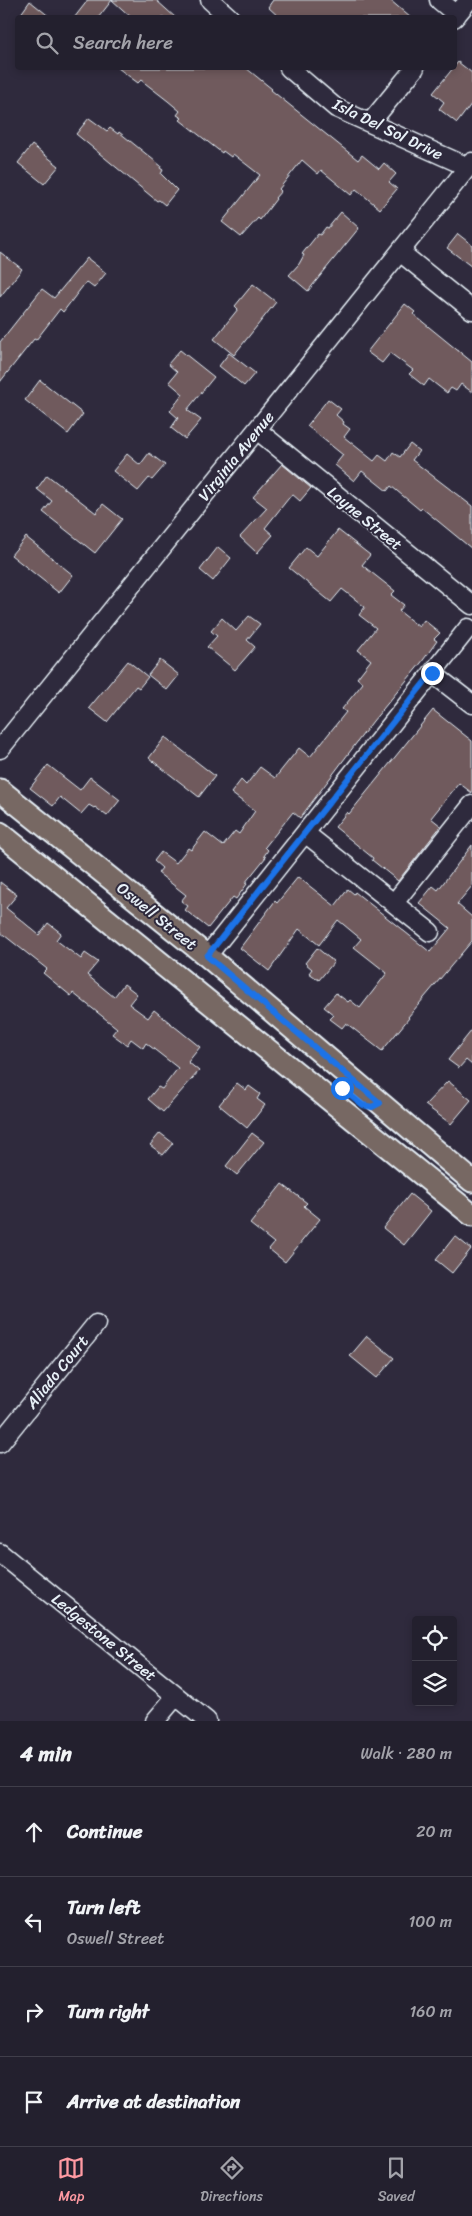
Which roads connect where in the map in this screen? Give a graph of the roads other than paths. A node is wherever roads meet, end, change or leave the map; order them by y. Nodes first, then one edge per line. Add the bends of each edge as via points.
1 (210, 0) edge
2 (439, 0) edge
3 (469, 0) edge
4 (227, 15) edge
5 (455, 15) edge
6 (457, 15) edge
7 (291, 70) edge
8 (413, 70) edge
9 (370, 123) junction
10 (470, 165) edge
11 (400, 252) junction
12 (472, 310) edge
13 (257, 430) junction
14 (472, 605) edge
15 (468, 628) dead end
16 (432, 673) junction
17 (472, 704) edge
18 (0, 749) edge
19 (0, 790) edge
20 (472, 805) edge
21 (0, 833) edge
22 (305, 833) junction
23 (394, 903) junction
24 (430, 932) dead end
25 (207, 956) junction
26 (245, 1031) junction
27 (380, 1103) junction
28 (472, 1181) edge
29 (472, 1215) edge
30 (96, 1324) dead end
31 (0, 1444) edge
32 (0, 1553) edge
33 (176, 1696) junction
34 (155, 1721) edge
35 (207, 1721) edge

1 - 4 street
2 - 5 street
3 - 6 street
7 - 9 street, Isla Del Sol Drive via 336,108
8 - 9 street
9 - 10 street, Isla Del Sol Drive
10 - 11 street, Virginia Avenue
11 - 12 street
11 - 13 street, Virginia Avenue
13 - 14 street, Layne Street
13 - 18 street, Virginia Avenue
15 - 16 street
16 - 17 street
16 - 22 street
19 - 25 main road, Oswell Street
20 - 23 street
21 - 26 main road
22 - 23 street
22 - 25 street
23 - 24 street
25 - 27 main road, Oswell Street
26 - 27 main road via 342,1088 363,1105 372,1107
26 - 29 main road
27 - 28 main road, Oswell Street
30 - 31 street, Aliado Court
32 - 33 street, Ledgestone Street
33 - 34 street
33 - 35 street, Ledgestone Street

